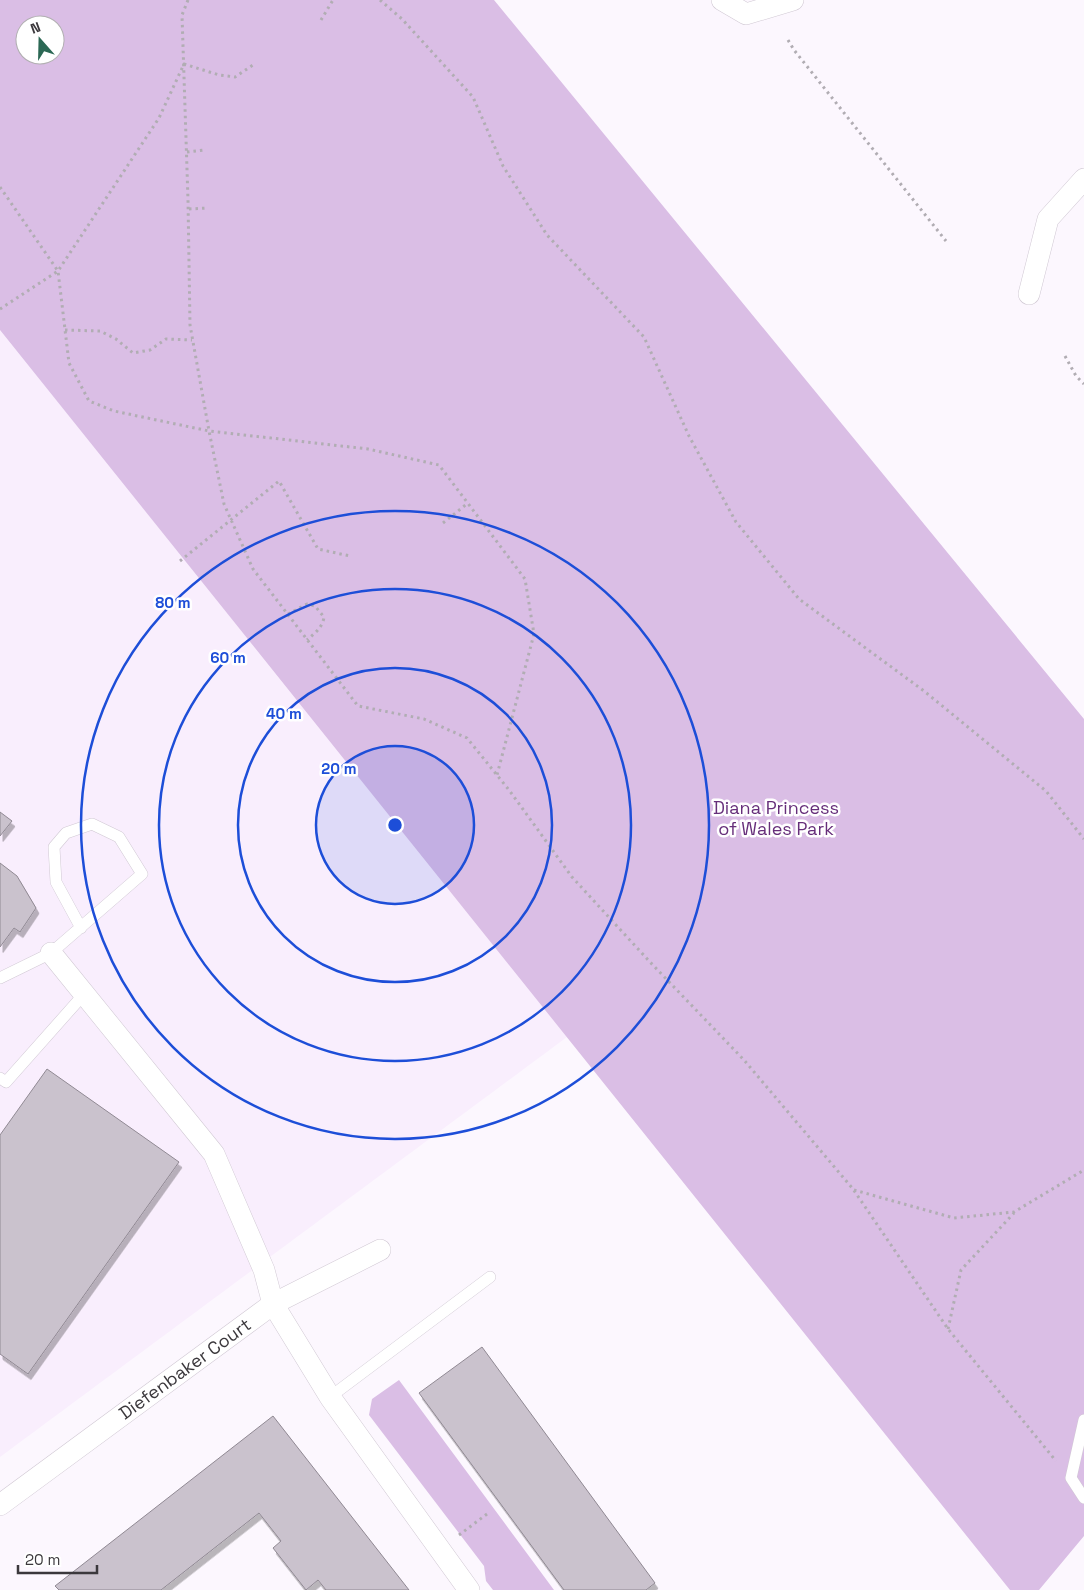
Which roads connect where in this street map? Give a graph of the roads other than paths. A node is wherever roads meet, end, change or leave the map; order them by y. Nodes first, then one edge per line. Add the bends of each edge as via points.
1 (722, 0) edge
2 (793, 0) edge
3 (1084, 179) edge
4 (1029, 294) dead end
5 (80, 928) junction
6 (52, 953) junction
7 (0, 978) edge
8 (85, 993) junction
9 (0, 1078) edge
10 (380, 1250) dead end
11 (490, 1277) dead end
12 (273, 1304) junction
13 (330, 1397) junction
14 (1084, 1420) edge
15 (1084, 1498) edge
16 (0, 1505) edge
17 (470, 1590) edge

1 - 2 street via 746,14
3 - 4 street via 1048,219
5 - 5 lane via 56,882 54,847 66,833 92,824 119,838 142,874
5 - 6 lane
6 - 7 lane
6 - 8 street
8 - 9 lane via 6,1082
8 - 12 street via 214,1154 264,1270
10 - 12 street, Diefenbaker Court
11 - 13 lane
12 - 13 street
12 - 16 street, Diefenbaker Court
13 - 17 street
14 - 15 lane via 1070,1478

